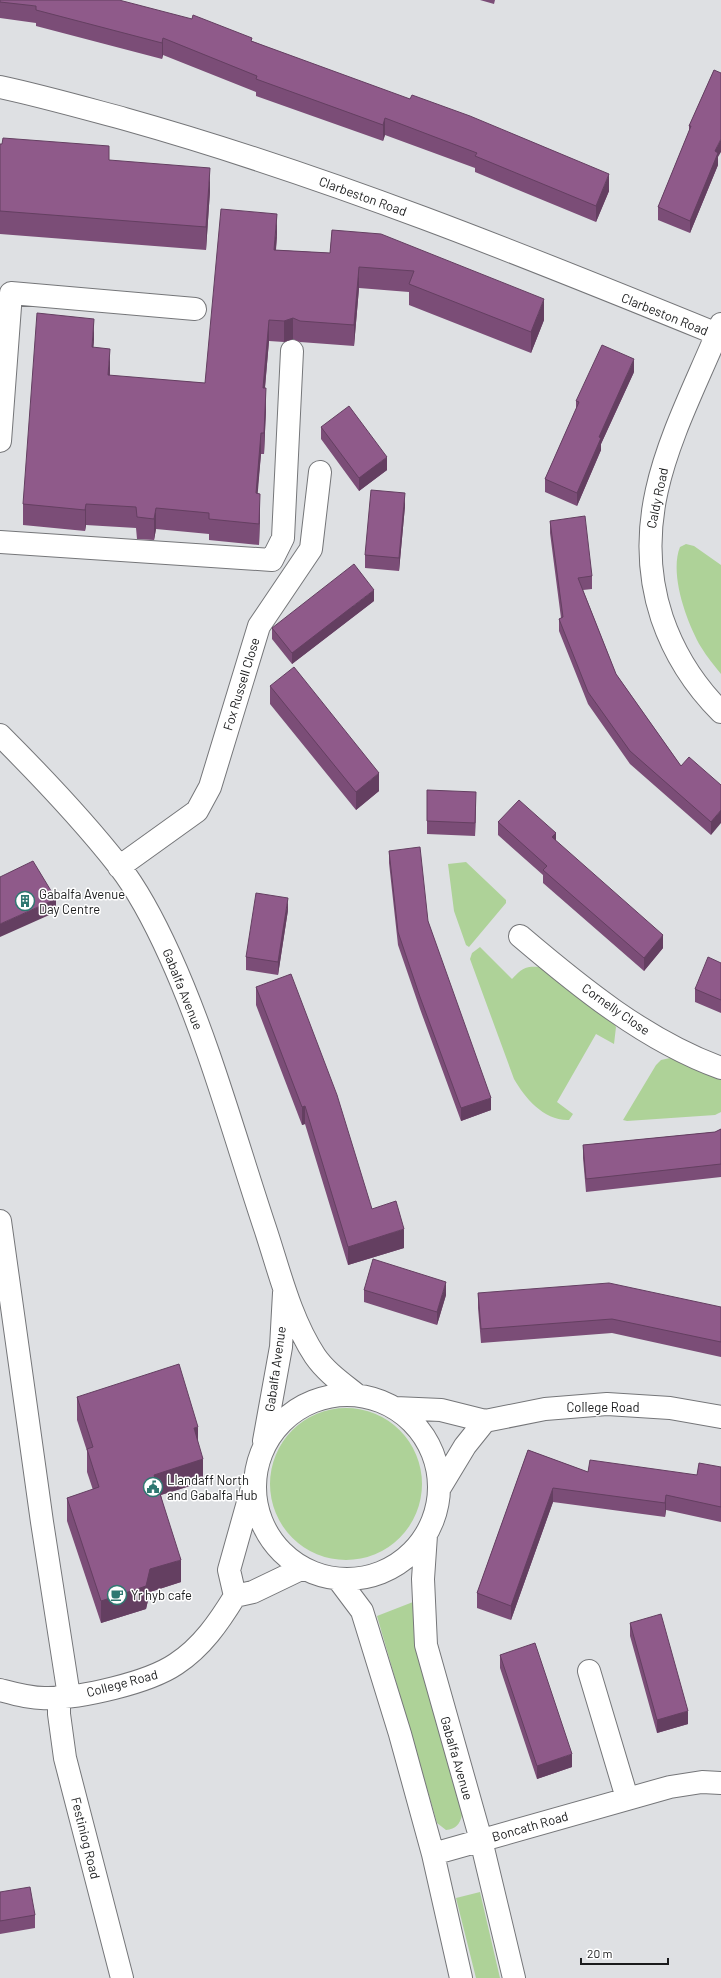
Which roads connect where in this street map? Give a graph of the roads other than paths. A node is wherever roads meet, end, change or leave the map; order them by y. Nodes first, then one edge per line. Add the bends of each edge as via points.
1 (0, 87) edge
2 (194, 309) dead end
3 (719, 329) edge
4 (292, 351) dead end
5 (0, 441) edge
6 (320, 472) dead end
7 (0, 542) edge
8 (721, 712) edge
9 (0, 735) edge
10 (119, 867) junction
11 (520, 936) dead end
12 (721, 1068) edge
13 (0, 1222) edge
14 (284, 1288) junction
15 (357, 1395) junction
16 (395, 1408) junction
17 (721, 1417) edge
18 (485, 1421) junction
19 (262, 1450) junction
20 (255, 1481) junction
21 (439, 1489) junction
22 (426, 1535) junction
23 (303, 1568) junction
24 (338, 1579) junction
25 (234, 1596) junction
26 (589, 1671) dead end
27 (0, 1690) edge
28 (64, 1697) junction
29 (721, 1783) edge
30 (627, 1798) junction
31 (481, 1840) junction
32 (432, 1854) junction
33 (122, 1978) edge
34 (461, 1978) edge
35 (514, 1978) edge

1 - 3 street, Clarbeston Road via 155,128 287,169 390,205
2 - 5 street via 11,293
3 - 8 street, Caldy Road via 673,437 661,472 651,518 649,542 656,598 678,657
4 - 7 street via 283,538 272,560
6 - 10 street, Fox Russell Close via 311,550 259,626 210,787 197,811
9 - 10 street, Gabalfa Avenue
10 - 14 street, Gabalfa Avenue via 142,901 170,956 199,1028
11 - 12 street, Cornelly Close via 552,963 642,1028 675,1047
13 - 28 street, Festiniog Road
14 - 15 street, Gabalfa Avenue via 305,1341 316,1358 332,1376
14 - 19 street, Gabalfa Avenue via 281,1347
15 - 16 street via 381,1401
15 - 19 street via 333,1395 303,1405 279,1424
16 - 18 street, College Road via 441,1410
16 - 21 street via 418,1427 435,1458
17 - 18 street, College Road via 670,1408 607,1404 545,1409
18 - 21 street
19 - 20 street, Gabalfa Avenue
20 - 23 street via 256,1507 266,1532 282,1553
20 - 25 street via 229,1570
21 - 22 street via 436,1513
22 - 24 street via 410,1555 389,1570 364,1578
22 - 31 street, Gabalfa Avenue via 423,1579 426,1645
23 - 24 street via 320,1576
23 - 25 street via 253,1592
24 - 32 street via 362,1611 400,1734
25 - 28 street, College Road via 207,1636 175,1665 135,1682
26 - 30 street
27 - 28 street, College Road via 27,1696
28 - 33 street, Festiniog Road via 61,1736
29 - 30 street, Boncath Road via 702,1782 670,1787
30 - 31 street, Boncath Road
31 - 32 street, Boncath Road
31 - 35 street, Gabalfa Avenue
32 - 34 street

